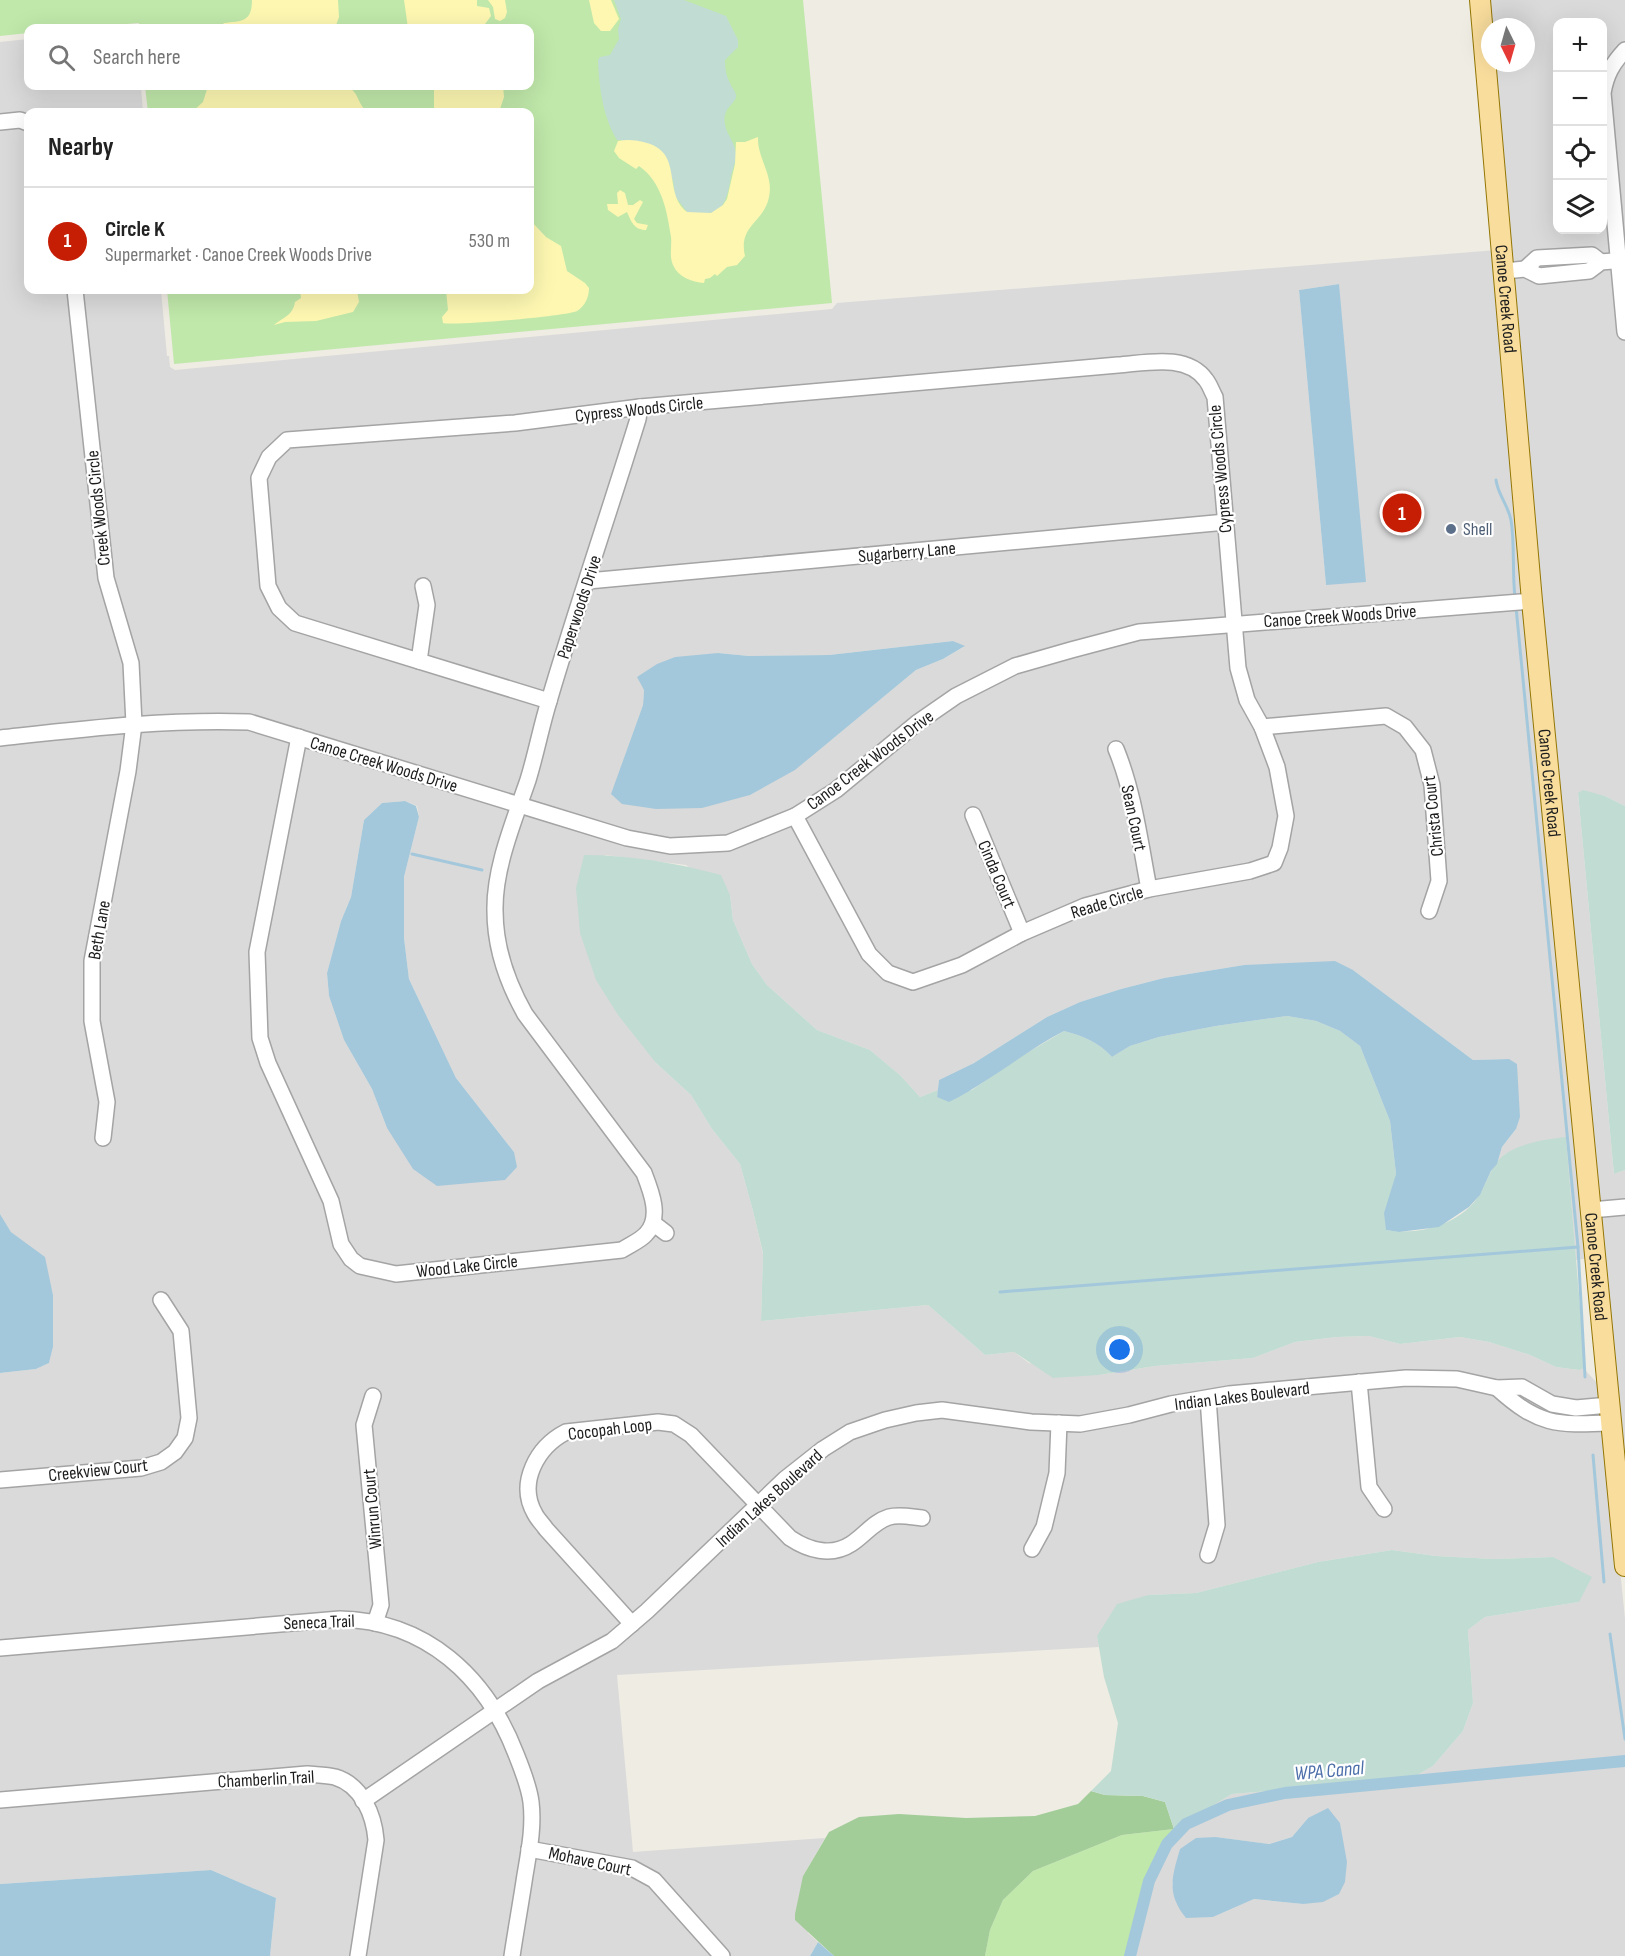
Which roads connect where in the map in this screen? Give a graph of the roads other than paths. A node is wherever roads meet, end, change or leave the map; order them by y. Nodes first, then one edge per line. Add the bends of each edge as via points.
1 (1480, 0) edge
2 (1625, 50) edge
3 (0, 122) edge
4 (24, 122) edge
5 (1622, 260) edge
6 (1505, 272) junction
7 (75, 294) edge
8 (1625, 332) edge
9 (640, 407) junction
10 (1226, 522) junction
11 (588, 581) junction
12 (423, 586) dead end
13 (1532, 601) junction
14 (1233, 624) junction
15 (419, 661) junction
16 (549, 701) junction
17 (134, 724) junction
18 (1262, 727) junction
19 (299, 737) junction
20 (0, 738) edge
21 (1116, 749) dead end
22 (518, 806) junction
23 (973, 814) dead end
24 (795, 816) junction
25 (1149, 889) junction
26 (1429, 911) dead end
27 (1022, 933) junction
28 (103, 1137) dead end
29 (1625, 1207) edge
30 (1591, 1210) junction
31 (653, 1223) junction
32 (666, 1233) dead end
33 (161, 1300) dead end
34 (1359, 1382) junction
35 (373, 1396) dead end
36 (1208, 1398) junction
37 (1610, 1414) junction
38 (1059, 1423) junction
39 (0, 1480) edge
40 (758, 1506) junction
41 (1384, 1509) dead end
42 (922, 1518) dead end
43 (1032, 1549) dead end
44 (1208, 1555) dead end
45 (1625, 1566) edge
46 (375, 1623) junction
47 (632, 1624) junction
48 (0, 1647) edge
49 (495, 1710) junction
50 (0, 1800) edge
51 (363, 1801) junction
52 (529, 1849) junction
53 (358, 1956) edge
54 (512, 1956) edge
55 (723, 1956) edge

1 - 6 main road, Canoe Creek Road
2 - 5 street via 1613,63 1603,93
3 - 4 street
5 - 6 street via 1601,262 1592,255 1537,258 1525,269
5 - 8 street
6 - 13 main road, Canoe Creek Road
7 - 17 street, Creek Woods Circle via 106,578 131,663
9 - 10 street, Cypress Woods Circle via 1168,361 1191,367 1206,379 1215,397
9 - 11 street, Paperwoods Drive
9 - 15 street, Cypress Woods Circle via 515,423 287,440 268,457 259,478 268,586 279,608 295,623
10 - 11 street, Sugarberry Lane
10 - 14 street, Cypress Woods Circle
11 - 16 street, Paperwoods Drive
12 - 15 street via 427,605
13 - 14 street, Canoe Creek Woods Drive
13 - 30 main road, Canoe Creek Road
14 - 18 street, Reade Circle via 1238,668 1247,700
14 - 24 street, Canoe Creek Woods Drive via 1139,632 1015,666 956,696 836,790
15 - 16 street, Cypress Woods Circle
16 - 22 street, Paperwoods Drive
17 - 19 street, Canoe Creek Woods Drive via 249,723
17 - 20 street, Canoe Creek Woods Drive
17 - 28 street, Beth Lane via 129,771 92,961 92,1021 107,1102
18 - 25 street, Reade Circle via 1277,767 1286,816 1274,863
18 - 26 street, Christa Court via 1386,716 1405,728 1423,750 1432,785 1439,881
19 - 22 street, Canoe Creek Woods Drive
19 - 31 street, Wood Lake Circle via 257,952 259,1029 268,1063 331,1201 341,1244 351,1259 360,1266 396,1274 622,1250 646,1234
21 - 25 street, Sean Court via 1130,795
22 - 24 street, Canoe Creek Woods Drive via 627,838 670,846 728,843
22 - 31 street via 496,889 496,938 502,964 525,1014 644,1173 653,1198
23 - 27 street, Cinda Court
24 - 27 street, Reade Circle via 869,954 888,973 913,982 934,976
25 - 27 street, Reade Circle via 1085,906
29 - 30 street
30 - 37 main road, Canoe Creek Road
31 - 32 street
33 - 39 street, Creekview Court via 181,1331 189,1418 185,1438 175,1452 161,1462 141,1468
34 - 36 street, Indian Lakes Boulevard
34 - 37 street, Indian Lakes Boulevard via 1457,1378 1497,1388 1522,1387 1552,1404
34 - 41 street via 1369,1487
35 - 46 street, Winrun Court via 364,1425 381,1605
36 - 38 street, Indian Lakes Boulevard via 1080,1424
36 - 44 street via 1217,1525
37 - 45 main road, Canoe Creek Road
38 - 40 street, Indian Lakes Boulevard via 942,1410 885,1420 850,1432 823,1449
38 - 43 street via 1057,1473 1044,1527
40 - 42 street, Cocopah Loop via 804,1548 823,1551 852,1544 878,1522 892,1516
40 - 47 street, Indian Lakes Boulevard
40 - 47 street, Cocopah Loop via 691,1435 674,1424 658,1422 566,1432 554,1439 535,1460 528,1484 535,1514
46 - 48 street, Seneca Trail via 304,1621
46 - 49 street, Seneca Trail via 400,1629 433,1645 459,1666
47 - 49 street, Indian Lakes Boulevard via 612,1641 538,1681
49 - 51 street, Indian Lakes Boulevard
49 - 52 street, Seneca Trail via 507,1730 531,1802
50 - 51 street, Chamberlin Trail via 307,1774 336,1778 354,1789
51 - 53 street, Chamberlin Trail via 371,1811 376,1840
52 - 54 street, Seneca Trail
52 - 55 street, Mohave Court via 632,1868 654,1880

